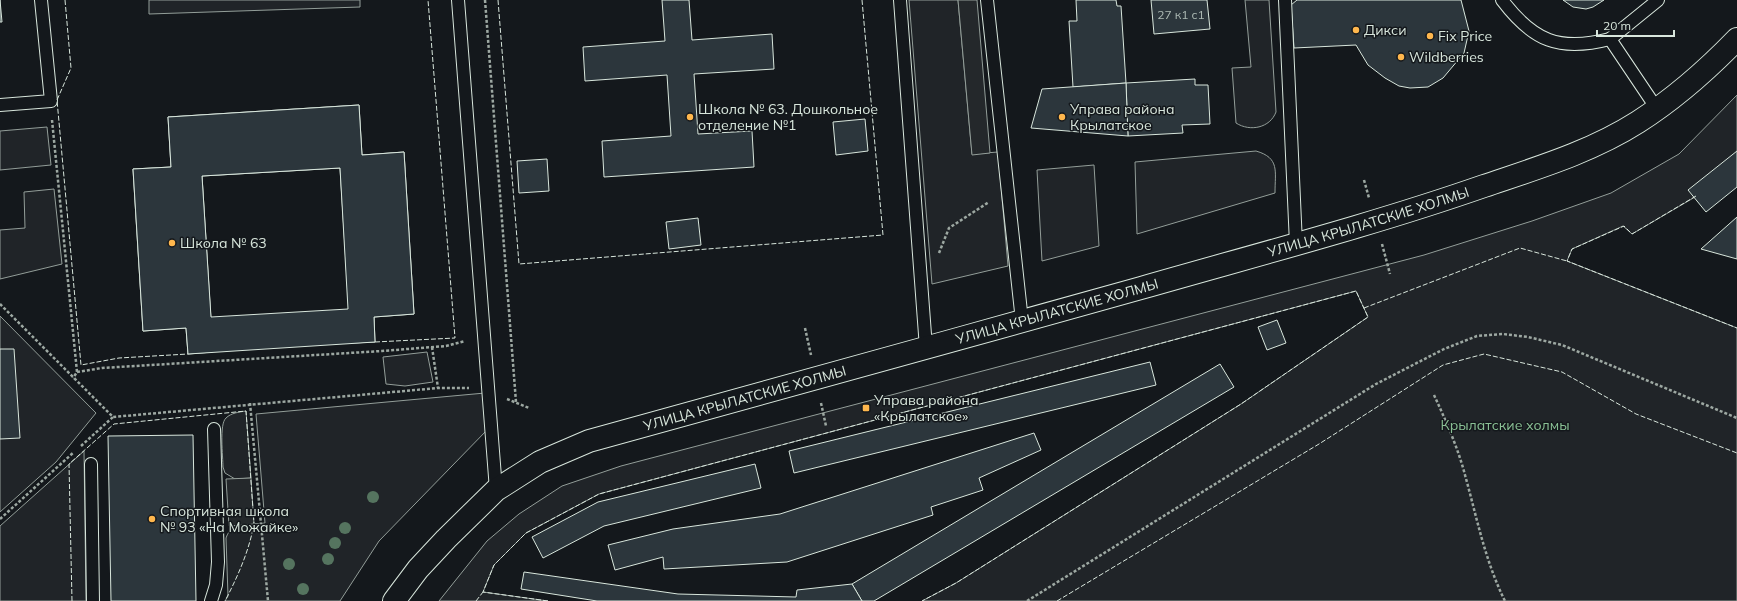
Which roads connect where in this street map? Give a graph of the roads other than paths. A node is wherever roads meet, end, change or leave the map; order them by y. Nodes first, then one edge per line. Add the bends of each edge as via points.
1 (41, 0) edge
2 (458, 0) edge
3 (900, 0) edge
4 (987, 0) edge
5 (1285, 0) edge
6 (1502, 0) edge
7 (1658, 0) edge
8 (1610, 39) junction
9 (1737, 39) edge
10 (0, 105) edge
11 (1657, 109) junction
12 (1296, 244) junction
13 (1022, 321) junction
14 (926, 348) junction
15 (214, 429) dead end
16 (91, 464) dead end
17 (496, 490) junction
18 (93, 601) edge
19 (211, 601) edge
20 (394, 601) edge

1 - 10 lane via 51,101
2 - 17 lane
3 - 14 lane
4 - 13 lane
5 - 12 lane
6 - 8 lane via 1517,20 1538,36 1562,43 1588,45
7 - 8 lane
8 - 11 lane
9 - 11 street, УЛИЦА КРЫЛАТСКИЕ ХОЛМЫ via 1718,59
11 - 12 street, УЛИЦА КРЫЛАТСКИЕ ХОЛМЫ via 1599,143 1556,161 1426,206
12 - 13 street, УЛИЦА КРЫЛАТСКИЕ ХОЛМЫ
13 - 14 street, УЛИЦА КРЫЛАТСКИЕ ХОЛМЫ
14 - 17 street, УЛИЦА КРЫЛАТСКИЕ ХОЛМЫ via 589,441 540,462
15 - 19 lane via 218,562 216,586
16 - 18 lane
17 - 20 street, УЛИЦА КРЫЛАТСКИЕ ХОЛМЫ via 418,569

